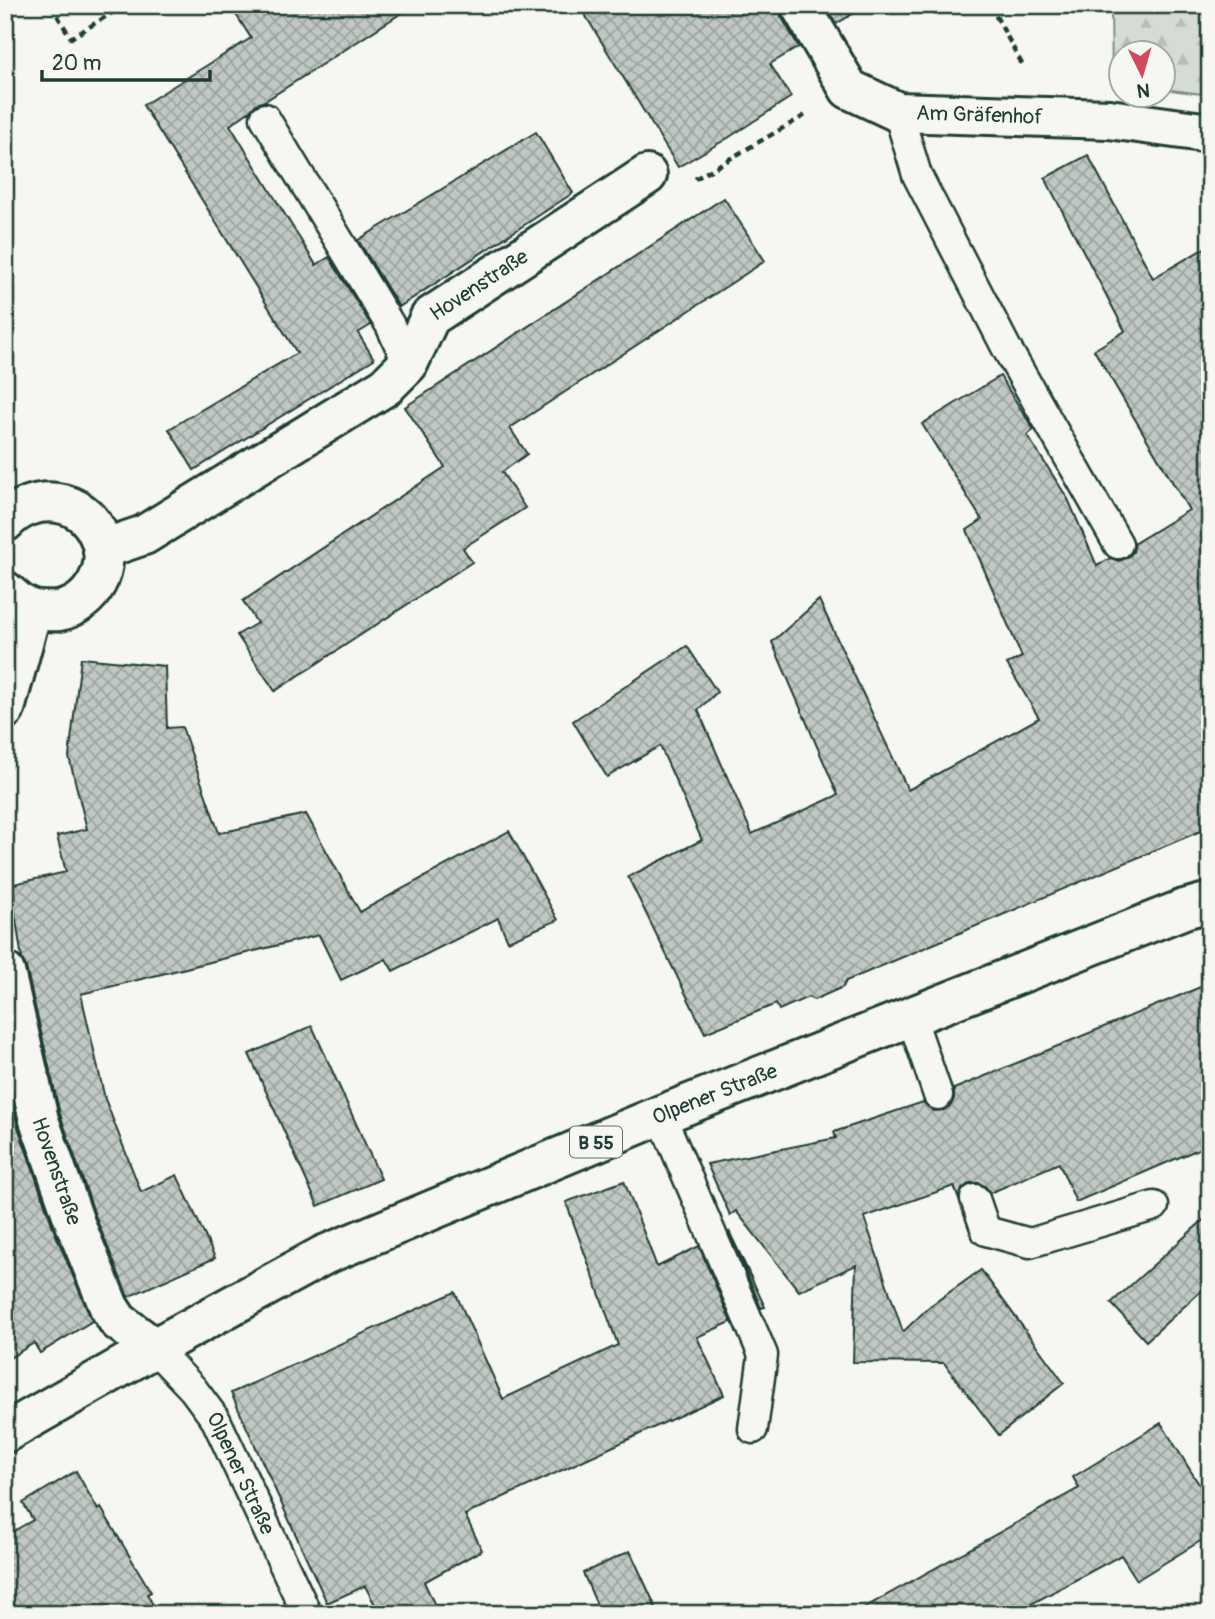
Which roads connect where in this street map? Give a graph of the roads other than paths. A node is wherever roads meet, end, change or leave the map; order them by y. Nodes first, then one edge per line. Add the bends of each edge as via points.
1 (800, 5) edge
2 (898, 112) junction
3 (265, 118) dead end
4 (1210, 133) edge
5 (647, 175) road end
6 (408, 364) junction
7 (9, 509) edge
8 (1118, 544) dead end
9 (103, 549) junction
10 (19, 600) edge
11 (5, 709) edge
12 (1210, 902) edge
13 (5, 972) edge
14 (911, 1016) junction
15 (938, 1095) dead end
16 (661, 1115) junction
17 (975, 1199) dead end
18 (1154, 1206) dead end
19 (154, 1348) junction
20 (753, 1429) dead end
21 (5, 1433) edge
22 (307, 1614) edge

1 - 2 street, Am Gräfenhof via 849,89
2 - 4 street, Am Gräfenhof via 1110,119
2 - 8 lane via 917,175 1007,349
3 - 6 lane via 390,325
5 - 6 street, Hovenstraße via 430,317
6 - 9 street, Hovenstraße via 386,386 144,535
7 - 9 street via 44,501 72,507 93,524
9 - 10 street via 99,580 83,600 57,611
10 - 11 street
12 - 14 street, Olpener Straße / B 55
13 - 19 street, Hovenstraße via 39,1120 76,1226 109,1307 118,1321
14 - 15 lane
14 - 16 street, Olpener Straße / B 55
16 - 19 street, Olpener Straße / B 55 via 324,1255
16 - 20 lane via 764,1355
17 - 18 lane via 986,1231 1030,1243
19 - 21 street, Olpener Straße / B 55
19 - 22 lane, Olpener Straße via 216,1420

